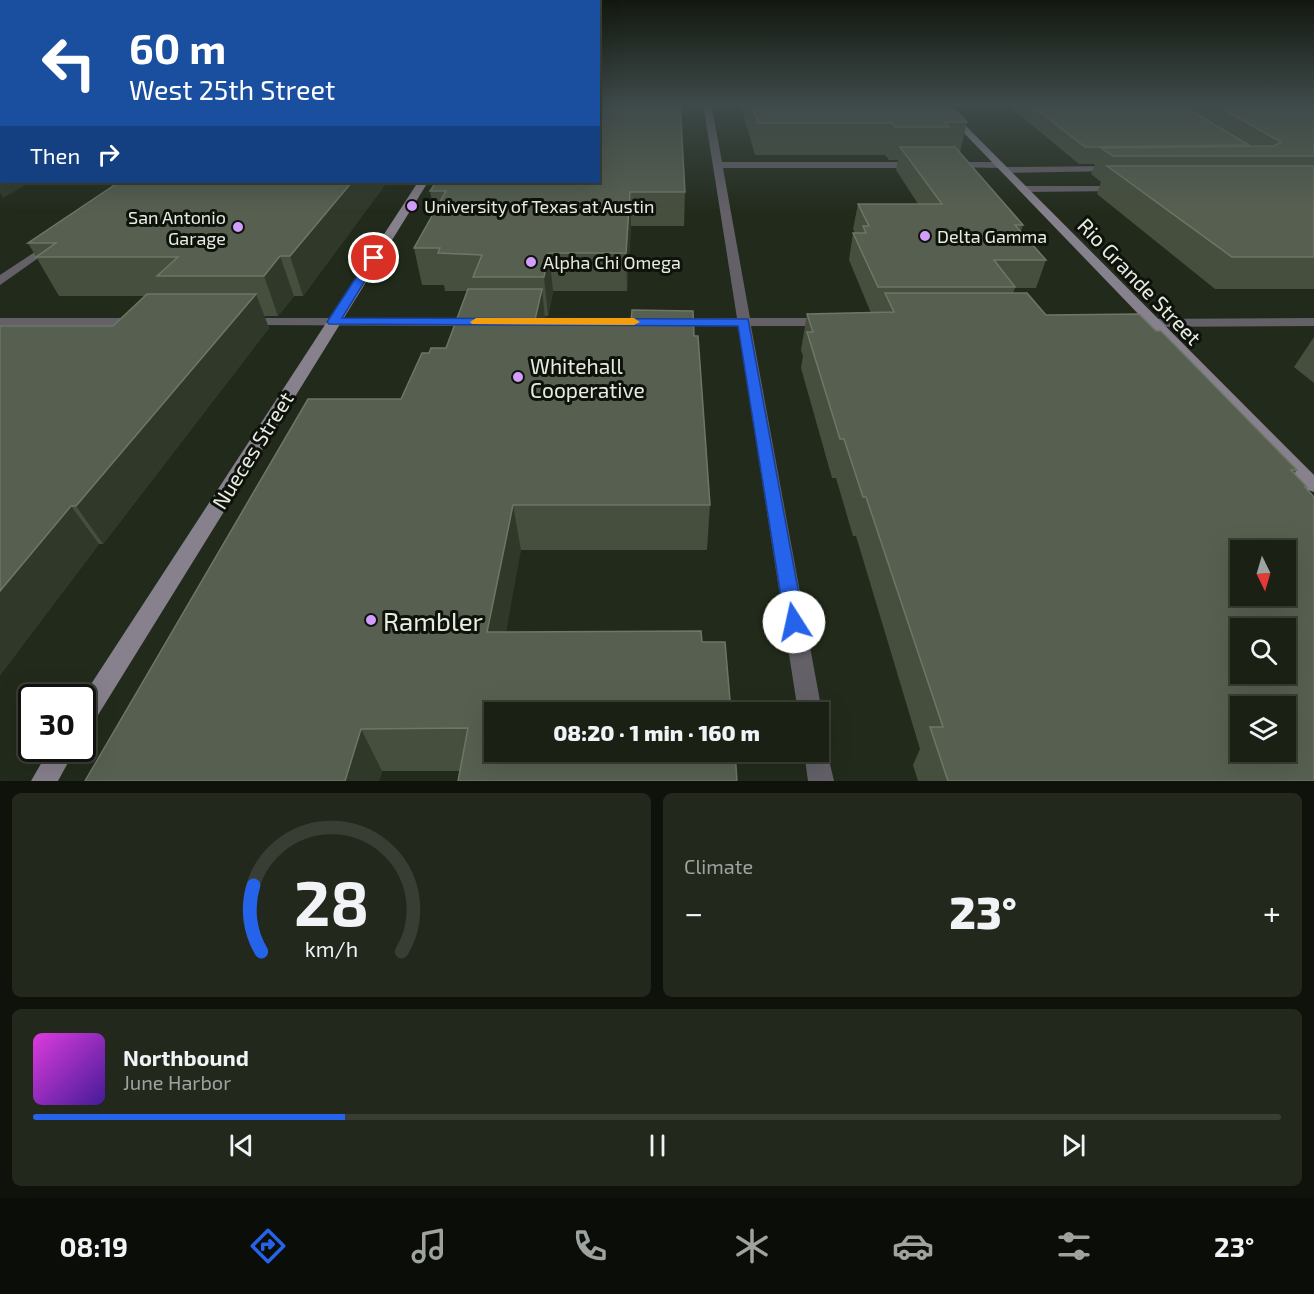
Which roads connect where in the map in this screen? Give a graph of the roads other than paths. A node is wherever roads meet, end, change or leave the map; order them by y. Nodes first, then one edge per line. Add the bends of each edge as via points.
1 (713, 139) edge
2 (975, 139) edge
3 (717, 165) junction
4 (925, 165) edge
5 (935, 165) edge
6 (1002, 167) junction
7 (1122, 169) edge
8 (422, 183) edge
9 (1024, 189) junction
10 (1133, 189) edge
11 (63, 236) edge
12 (0, 281) edge
13 (0, 322) edge
14 (151, 322) edge
15 (232, 322) edge
16 (333, 322) junction
17 (744, 322) junction
18 (834, 322) edge
19 (1314, 322) edge
20 (1131, 323) edge
21 (1154, 323) junction
22 (1314, 486) edge
23 (96, 698) edge
24 (808, 702) edge
25 (56, 762) edge
26 (818, 762) edge
27 (44, 781) edge
28 (821, 781) edge

1 - 3 street
2 - 6 street, Rio Grande Street
3 - 4 street
3 - 17 street
5 - 6 street
6 - 7 street
6 - 9 street, Rio Grande Street
8 - 16 street, Nueces Street
9 - 10 street
9 - 21 street, Rio Grande Street
11 - 12 street
13 - 14 street
15 - 16 street
16 - 17 street
16 - 23 street, Nueces Street
17 - 18 street
17 - 24 street
19 - 21 street
20 - 21 street
21 - 22 street, Rio Grande Street
25 - 27 street
26 - 28 street

